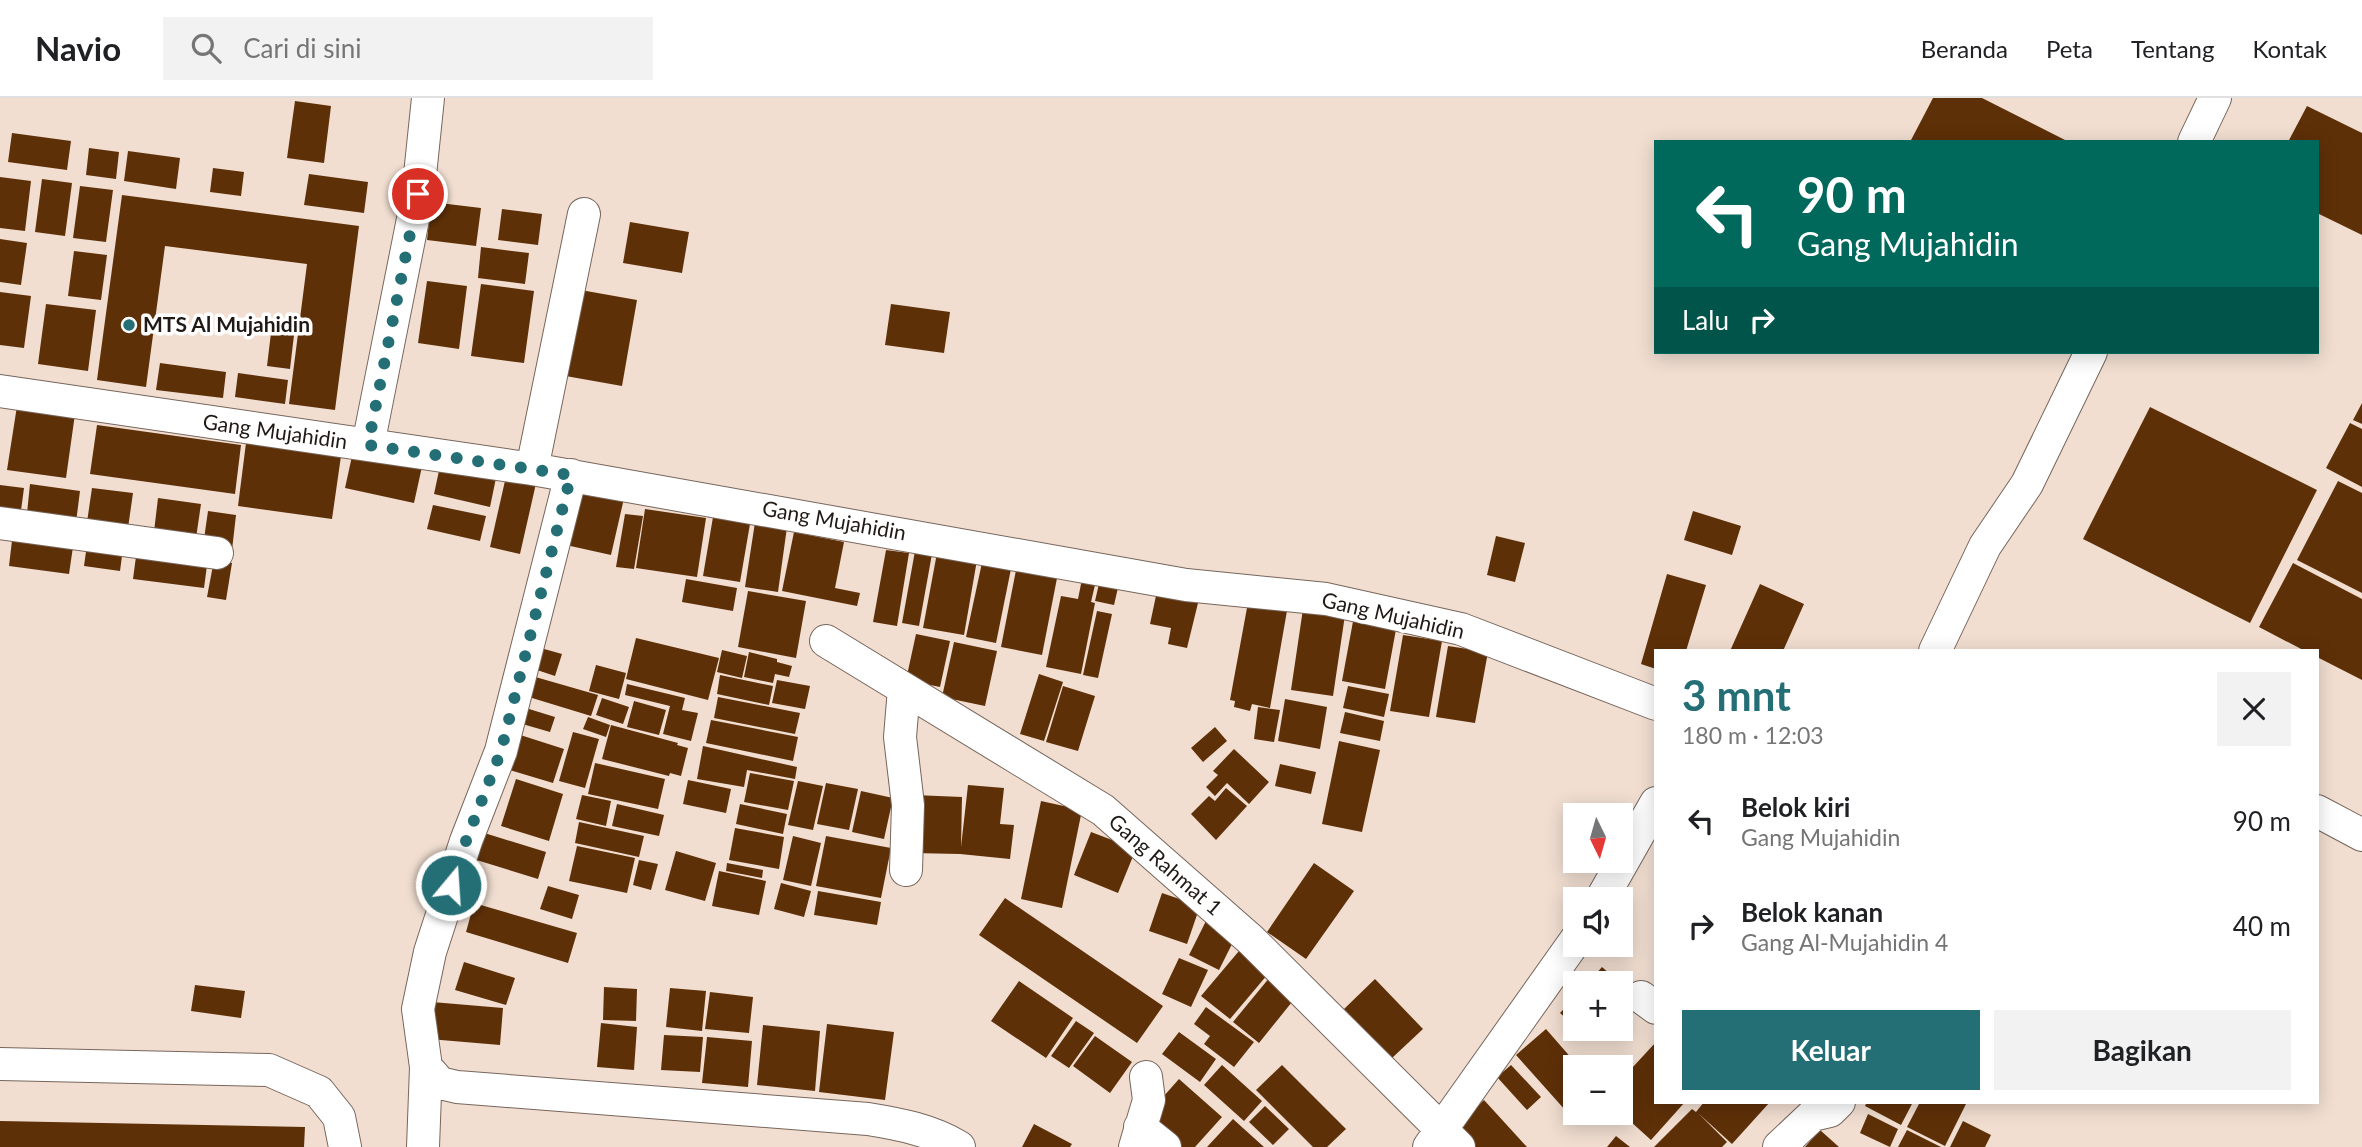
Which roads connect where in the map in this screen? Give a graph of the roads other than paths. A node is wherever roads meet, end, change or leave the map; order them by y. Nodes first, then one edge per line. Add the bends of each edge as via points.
1 (428, 98) edge
2 (2215, 98) edge
3 (2195, 140) edge
4 (584, 214) dead end
5 (2090, 354) edge
6 (0, 391) edge
7 (368, 445) junction
8 (532, 469) junction
9 (571, 475) junction
10 (0, 523) edge
11 (217, 553) dead end
12 (826, 641) dead end
13 (1935, 649) edge
14 (904, 689) junction
15 (1654, 703) edge
16 (1654, 807) edge
17 (2319, 812) edge
18 (2362, 835) edge
19 (906, 870) dead end
20 (1608, 887) edge
21 (1564, 957) edge
22 (0, 1064) edge
23 (426, 1067) junction
24 (1146, 1077) dead end
25 (1816, 1107) edge
26 (1137, 1137) edge
27 (1443, 1141) edge
28 (345, 1147) edge
29 (423, 1147) edge
30 (959, 1147) edge
31 (1165, 1147) edge
32 (1779, 1147) edge

1 - 7 street via 418,194
2 - 3 street
4 - 8 street
5 - 13 street via 2026,484 1985,547
6 - 7 street, Gang Mujahidin
7 - 8 street, Gang Mujahidin
8 - 9 street, Gang Mujahidin
9 - 15 street, Gang Mujahidin via 1186,585 1326,599 1461,629
9 - 23 street via 501,751 430,952 418,1009
10 - 11 street
12 - 14 street, Gang Rahmat 1
14 - 19 street via 900,737 908,805
14 - 27 street, Gang Rahmat 1 via 1103,810 1251,940
16 - 20 street
17 - 18 street
21 - 27 street
22 - 28 street via 269,1070 319,1092 339,1117
23 - 29 street
23 - 30 street via 440,1083 457,1087 868,1119 902,1124
24 - 26 street via 1149,1100
25 - 32 street
26 - 31 street

